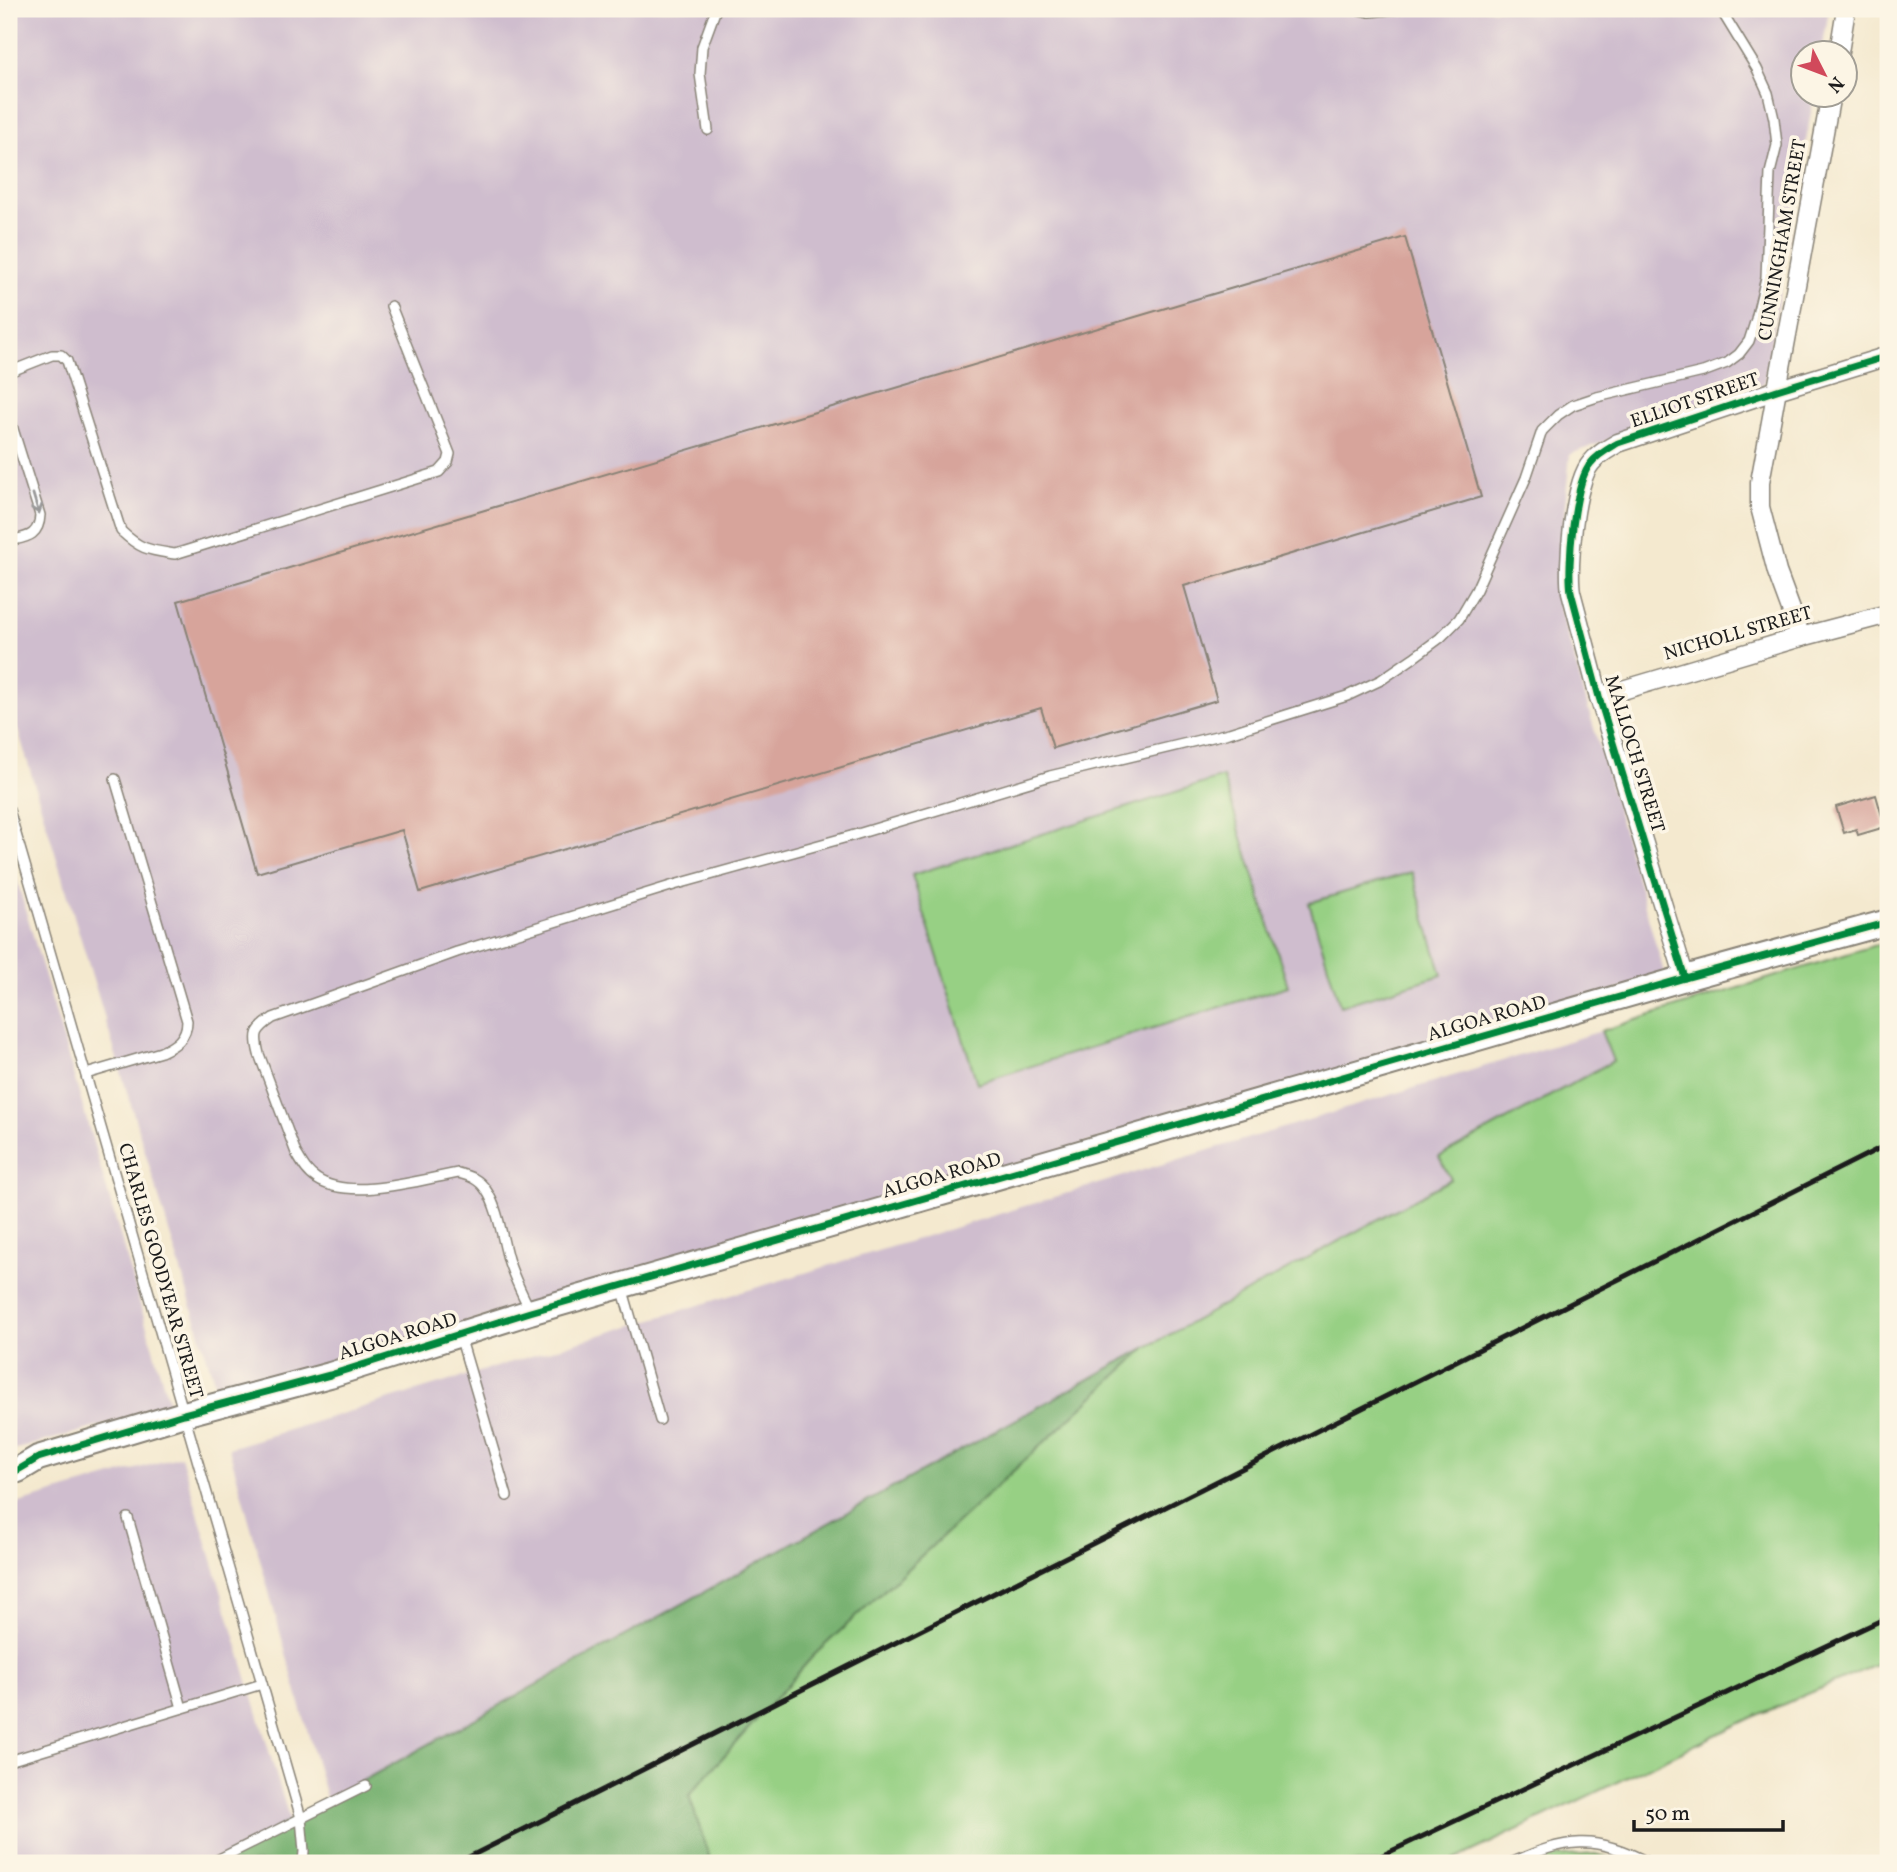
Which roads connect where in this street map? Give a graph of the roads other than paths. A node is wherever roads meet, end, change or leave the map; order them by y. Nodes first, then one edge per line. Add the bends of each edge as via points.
1 (716, 9) edge
2 (1355, 9) edge
3 (1398, 9) edge
4 (1716, 9) edge
5 (1846, 9) edge
6 (1841, 38) edge
7 (1828, 108) edge
8 (708, 130) dead end
9 (391, 306) dead end
10 (1888, 356) edge
11 (9, 372) edge
12 (1777, 390) junction
13 (9, 416) edge
14 (1572, 537) joint
15 (9, 541) edge
16 (1888, 614) edge
17 (1801, 636) junction
18 (1600, 697) junction
19 (115, 779) dead end
20 (9, 810) edge
21 (1888, 922) edge
22 (1685, 978) junction
23 (86, 1074) junction
24 (621, 1286) junction
25 (530, 1312) junction
26 (460, 1334) junction
27 (184, 1414) junction
28 (660, 1420) dead end
29 (9, 1454) edge
30 (38, 1458) junction
31 (9, 1472) edge
32 (507, 1496) dead end
33 (128, 1518) dead end
34 (262, 1684) junction
35 (182, 1708) junction
36 (9, 1761) edge
37 (366, 1786) dead end
38 (301, 1818) junction
39 (211, 1863) edge
40 (303, 1863) edge
41 (1511, 1863) edge
42 (1649, 1863) edge

1 - 8 lane via 702,47 700,74
2 - 3 lane
4 - 25 lane via 1724,15 1769,93 1776,132 1766,278 1749,341 1727,363 1597,397 1558,415 1542,431 1526,478 1459,619 1413,658 1347,696 1229,733 1050,776 661,889 457,952 261,1026 256,1033 259,1054 304,1168 325,1184 351,1190 470,1175 487,1190 509,1263
5 - 6 street
7 - 12 street, CUNNINGHAM STREET
9 - 11 lane via 450,454 449,462 439,472 175,554 136,545 121,531 67,361 52,355
10 - 12 street, ELLIOT STREET
12 - 14 street, ELLIOT STREET via 1618,443 1599,455 1582,480
12 - 17 street, CUNNINGHAM STREET via 1760,482 1760,507
13 -> 15 lane via 40,515 37,530
14 - 18 street, MALLOCH STREET via 1571,592
16 - 17 street, NICHOLL STREET
17 - 18 street, NICHOLL STREET
18 - 22 street, MALLOCH STREET
19 - 23 lane via 187,1029 172,1047 161,1052
20 - 23 lane, CHARLES GOODYEAR STREET
21 - 22 street, ALGOA ROAD
22 - 24 street, ALGOA ROAD
23 - 27 lane, CHARLES GOODYEAR STREET
24 - 25 street, ALGOA ROAD
24 - 28 lane
25 - 26 street, ALGOA ROAD
26 - 27 street, ALGOA ROAD
26 - 32 lane
27 - 30 street, ALGOA ROAD
27 - 34 lane, CHARLES GOODYEAR STREET
29 - 30 street, ALGOA ROAD
30 - 31 street, ALGOA ROAD
33 - 35 lane
34 - 35 lane
34 - 38 lane, CHARLES GOODYEAR STREET
35 - 36 lane
37 - 38 lane
38 - 39 lane
38 - 40 lane, CHARLES GOODYEAR STREET
41 - 42 lane via 1558,1845 1587,1842 1614,1847

